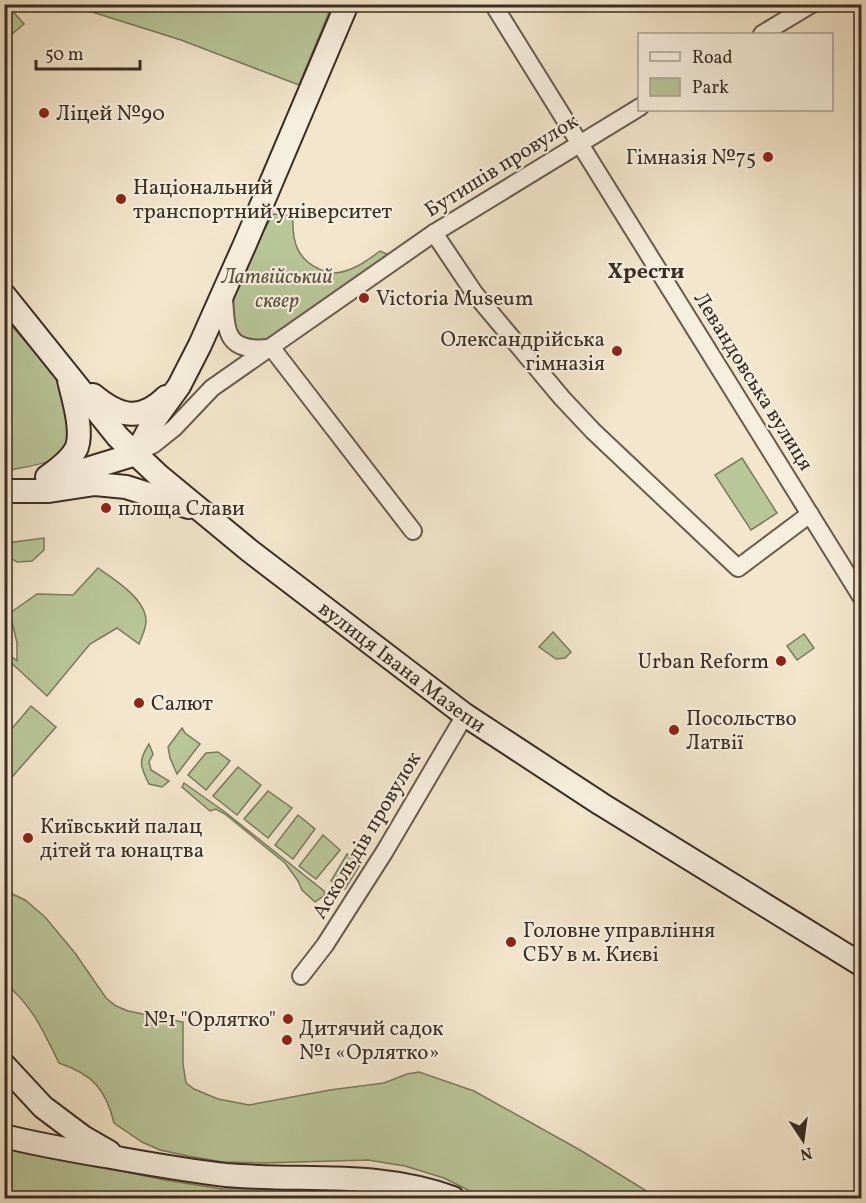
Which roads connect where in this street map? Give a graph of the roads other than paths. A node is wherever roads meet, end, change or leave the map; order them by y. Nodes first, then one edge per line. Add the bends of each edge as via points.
1 (347, 4) edge
2 (494, 4) edge
3 (812, 4) edge
4 (764, 33) edge
5 (638, 108) edge
6 (580, 142) junction
7 (434, 233) junction
8 (224, 291) junction
9 (4, 295) edge
10 (271, 347) junction
11 (67, 372) junction
12 (179, 386) junction
13 (136, 454) junction
14 (38, 483) junction
15 (4, 491) edge
16 (810, 514) junction
17 (207, 516) junction
18 (413, 531) dead end
19 (861, 598) edge
20 (465, 715) junction
21 (860, 960) edge
22 (301, 976) dead end
23 (4, 1065) edge
24 (4, 1136) edge
25 (120, 1158) junction
26 (453, 1198) edge

1 - 8 main road
2 - 6 street, Левандовська вулиця
3 - 4 street
5 - 6 street, Бутишів провулок
6 - 7 street, Бутишів провулок
6 - 16 street, Левандовська вулиця
7 - 10 street, Бутишів провулок
7 - 16 street via 476,294 562,398 738,568
8 - 10 street via 226,326 234,342 245,348
8 - 12 main road
9 - 11 main road, вулиця Івана Мазепи
10 - 13 street, Бутишів провулок via 212,388 174,428
10 - 18 street
11 - 12 main road via 115,412 141,413 159,404
11 - 13 main road, вулиця Івана Мазепи
11 - 14 main road via 76,407 77,447
12 - 13 main road
13 - 14 main road
13 - 17 main road, вулиця Івана Мазепи
14 - 15 main road
15 - 17 main road via 49,491 95,484 126,487
16 - 19 street, Левандовська вулиця
17 - 20 main road, вулиця Івана Мазепи
20 - 21 main road, вулиця Івана Мазепи via 602,804
20 - 22 street, Аскольдів провулок via 385,851
23 - 25 main road via 43,1107
24 - 25 main road
25 - 26 main road via 228,1175 388,1181

